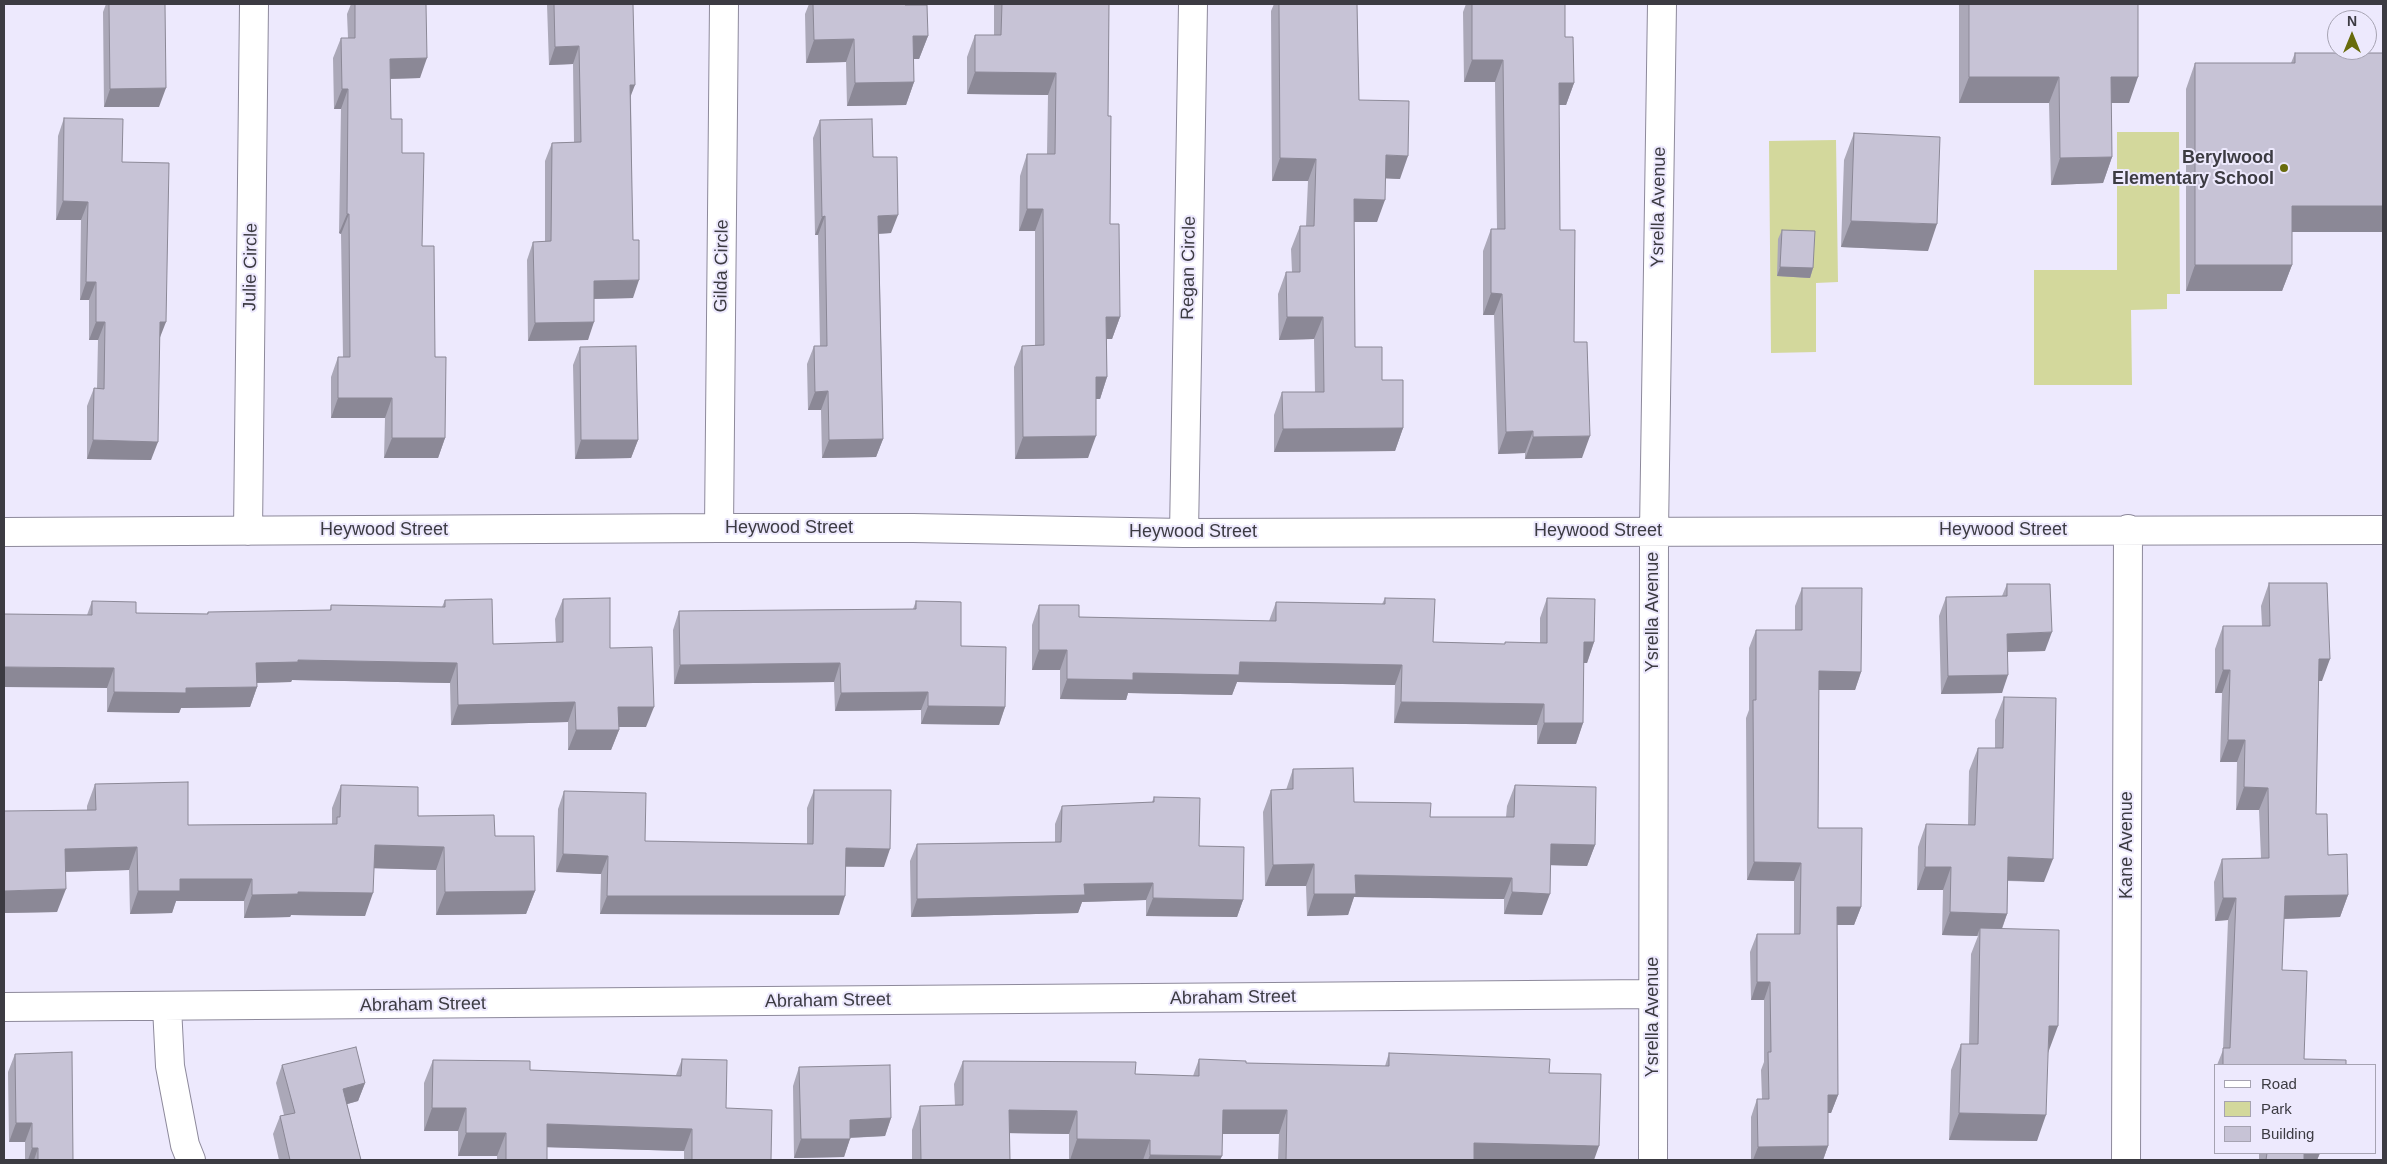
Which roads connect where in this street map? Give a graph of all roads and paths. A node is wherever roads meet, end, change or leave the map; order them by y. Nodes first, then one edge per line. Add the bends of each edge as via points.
1 (254, 4) edge
2 (724, 4) edge
3 (1193, 4) edge
4 (1662, 4) edge
5 (719, 528) junction
6 (2128, 529) junction
7 (248, 530) junction
8 (1654, 530) junction
9 (2383, 530) edge
10 (4, 532) edge
11 (1184, 533) junction
12 (1653, 994) junction
13 (4, 1007) edge
14 (167, 1007) junction
15 (191, 1160) edge
16 (1653, 1160) edge
17 (2126, 1160) edge

1 - 7 street, Julie Circle
2 - 5 street, Gilda Circle
3 - 11 street, Regan Circle
4 - 8 street, Ysrella Avenue
5 - 7 street, Heywood Street
5 - 11 street, Heywood Street
6 - 8 street, Heywood Street
6 - 9 street, Heywood Street
6 - 17 street, Kane Avenue
7 - 10 street, Heywood Street
8 - 11 street, Heywood Street
8 - 12 street, Ysrella Avenue
12 - 14 street, Abraham Street
12 - 16 street, Ysrella Avenue
13 - 14 street, Abraham Street
14 - 15 street via 170,1066

